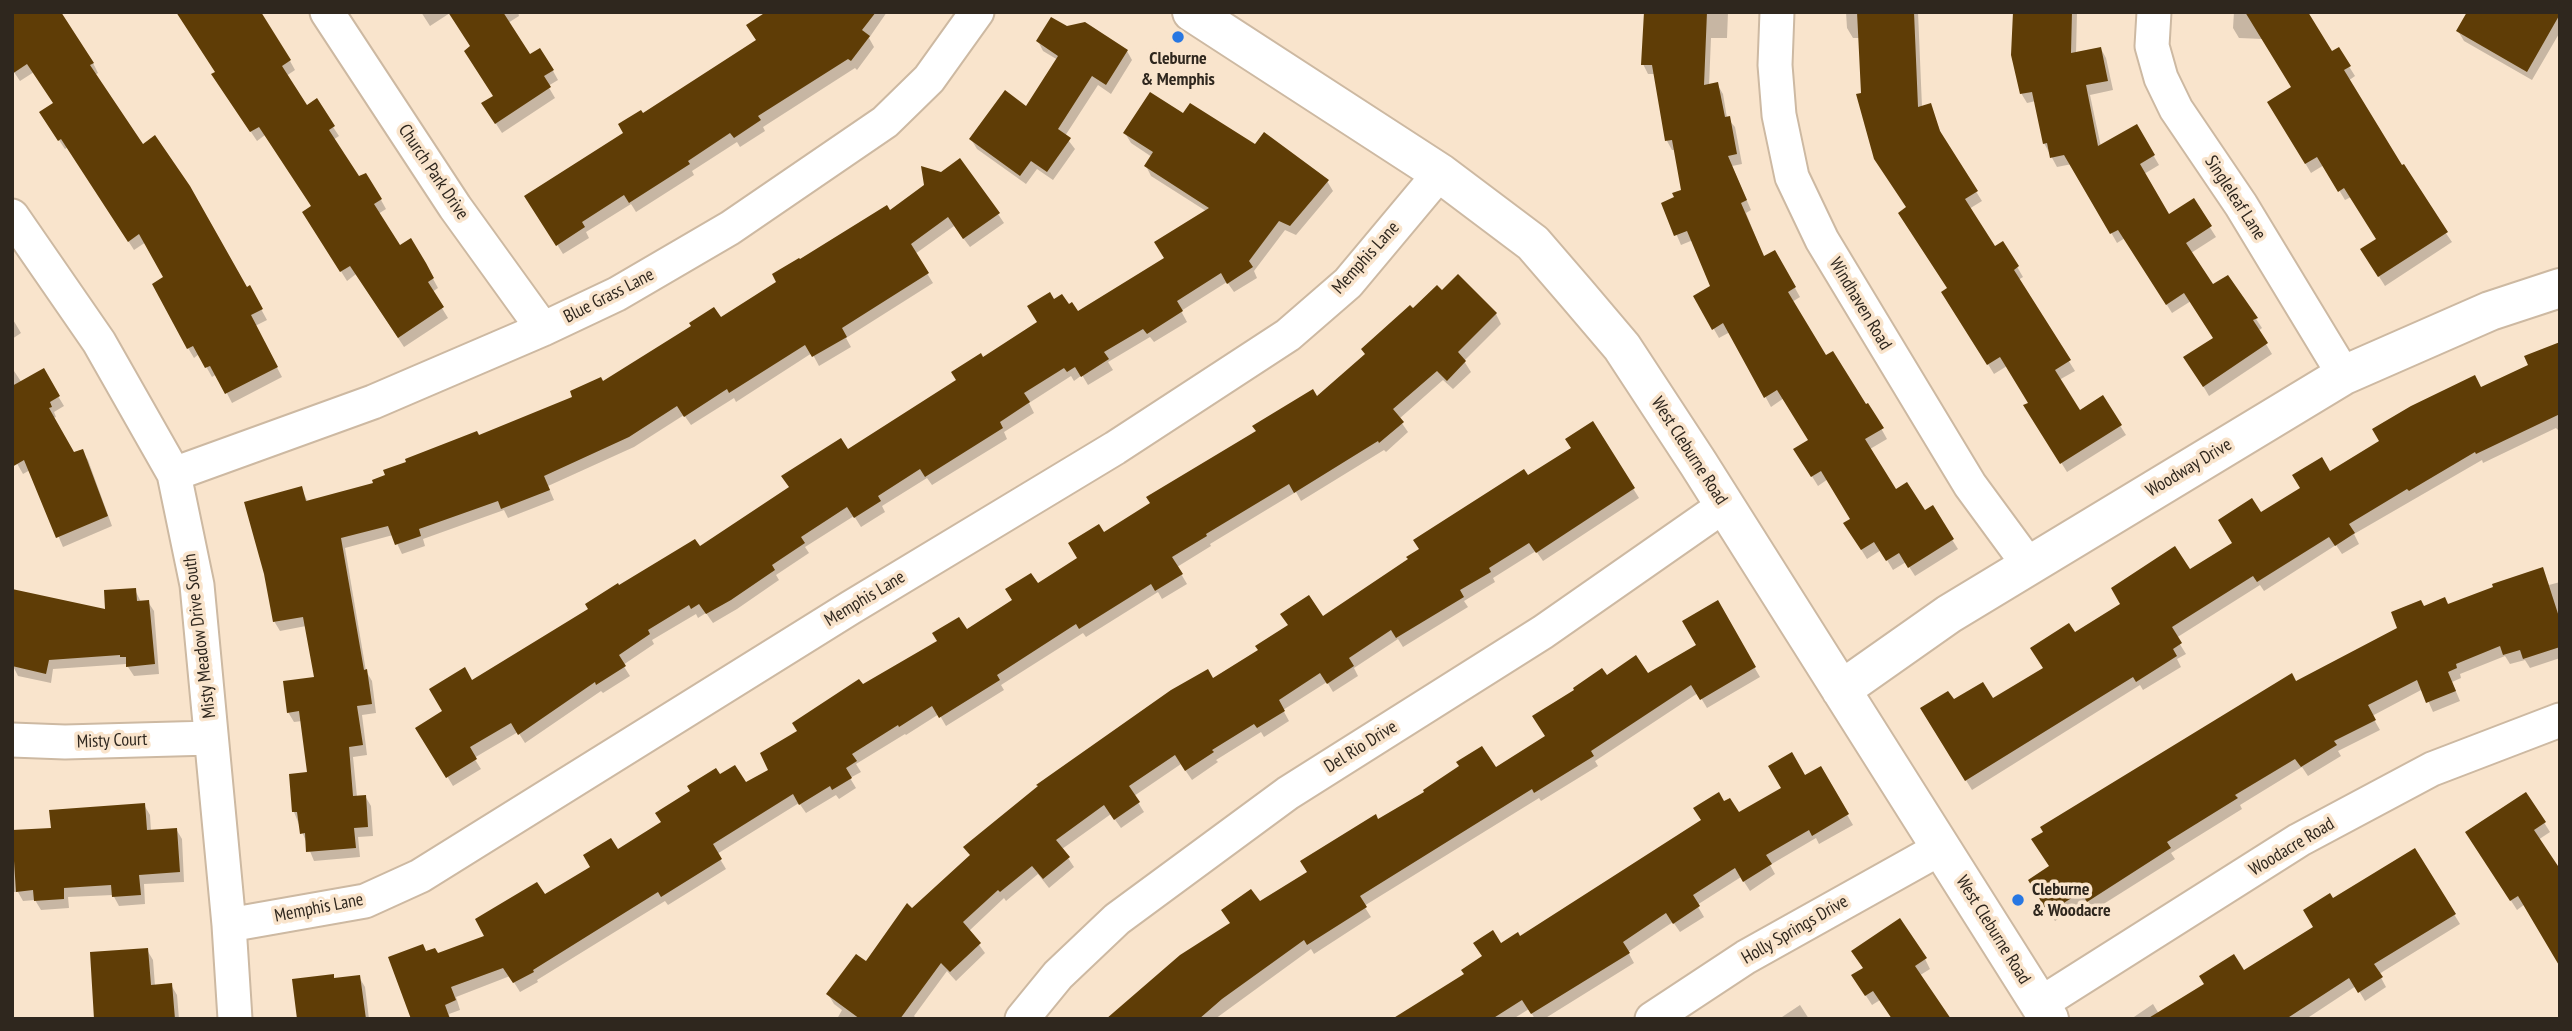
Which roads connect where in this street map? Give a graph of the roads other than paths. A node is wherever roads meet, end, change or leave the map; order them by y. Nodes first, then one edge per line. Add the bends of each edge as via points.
1 (327, 12) edge
2 (977, 12) edge
3 (1192, 12) edge
4 (1777, 12) edge
5 (2154, 12) edge
6 (1440, 173) junction
7 (12, 216) edge
8 (2560, 288) edge
9 (542, 329) junction
10 (2344, 375) junction
11 (174, 474) junction
12 (1725, 505) junction
13 (2028, 564) junction
14 (1841, 690) junction
15 (2560, 720) edge
16 (211, 738) junction
17 (12, 740) edge
18 (1941, 848) junction
19 (229, 925) junction
20 (2044, 1012) edge
21 (234, 1019) edge
22 (1022, 1019) edge
23 (1652, 1019) edge

1 - 9 street, Church Park Drive via 455,207
2 - 9 street, Blue Grass Lane via 929,79 886,122 730,228 617,295
3 - 6 street, West Cleburne Road
4 - 13 street, Windhaven Road via 1779,115 1793,177 1822,240 1963,473
5 - 10 street, Singleleaf Lane via 2152,46 2176,109 2241,205
6 - 12 street, West Cleburne Road via 1533,243 1560,274 1622,348
6 - 19 street, Memphis Lane via 1348,283 1288,335 1115,447 420,876 365,901
7 - 11 street, Misty Meadow Drive South via 99,342
8 - 10 street, Woodway Drive via 2490,311
9 - 11 street, Blue Grass Lane via 373,401
10 - 13 street, Woodway Drive
11 - 16 street, Misty Meadow Drive South via 197,585
12 - 14 street, West Cleburne Road
12 - 22 street, Del Rio Drive via 1543,632 1288,793 1117,919 1058,975
13 - 14 street, Woodway Drive
14 - 18 street, West Cleburne Road
15 - 20 street, Woodacre Road via 2432,769 2299,840
16 - 17 street, Misty Court
16 - 19 street, Misty Meadow Drive South
18 - 20 street, West Cleburne Road
18 - 23 street, Holly Springs Drive via 1746,957
19 - 21 street, Misty Meadow Drive South

